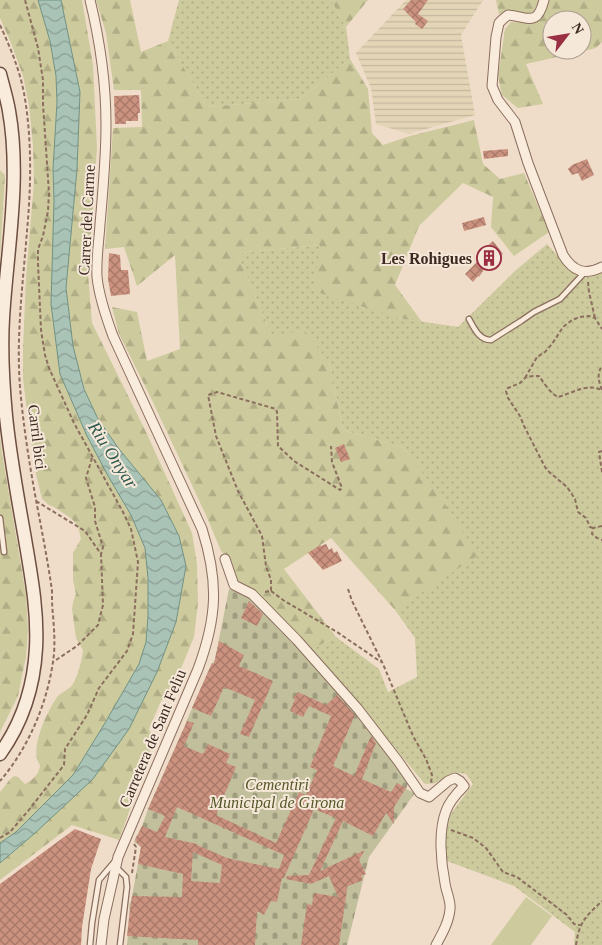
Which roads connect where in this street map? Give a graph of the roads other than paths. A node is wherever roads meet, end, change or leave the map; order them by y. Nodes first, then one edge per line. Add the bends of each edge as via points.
1 (90, 0) edge
2 (544, 0) edge
3 (0, 74) edge
4 (602, 267) edge
5 (587, 272) junction
6 (469, 319) dead end
7 (3, 419) edge
8 (0, 518) edge
9 (206, 540) joint
10 (4, 552) dead end
11 (225, 559) dead end
12 (0, 754) edge
13 (118, 857) junction
14 (116, 867) junction
15 (90, 945) edge
16 (101, 945) edge
17 (120, 945) edge
18 (436, 945) edge

1 - 9 street, Carrer del Carme via 102,57 106,124 97,265 100,296 113,336
2 - 5 street via 538,16 532,19 508,16 499,23 492,86 515,122 563,255 571,266
3 - 7 main road via 9,110 13,159 3,320
4 - 5 street
5 - 6 lane via 560,299 491,340 480,336
7 - 12 main road via 32,581 36,640 26,703
8 - 10 lane
9 - 13 street, Carretera de Sant Feliu via 214,588 207,645
11 - 18 street via 234,585 252,594 297,640 358,709 420,794 428,796 455,778 464,786 446,810 442,827 443,868 451,908
13 - 14 street, Carretera de Sant Feliu
13 - 15 lane via 99,880
14 - 16 street, Carretera de Sant Feliu
14 - 17 lane via 126,877

